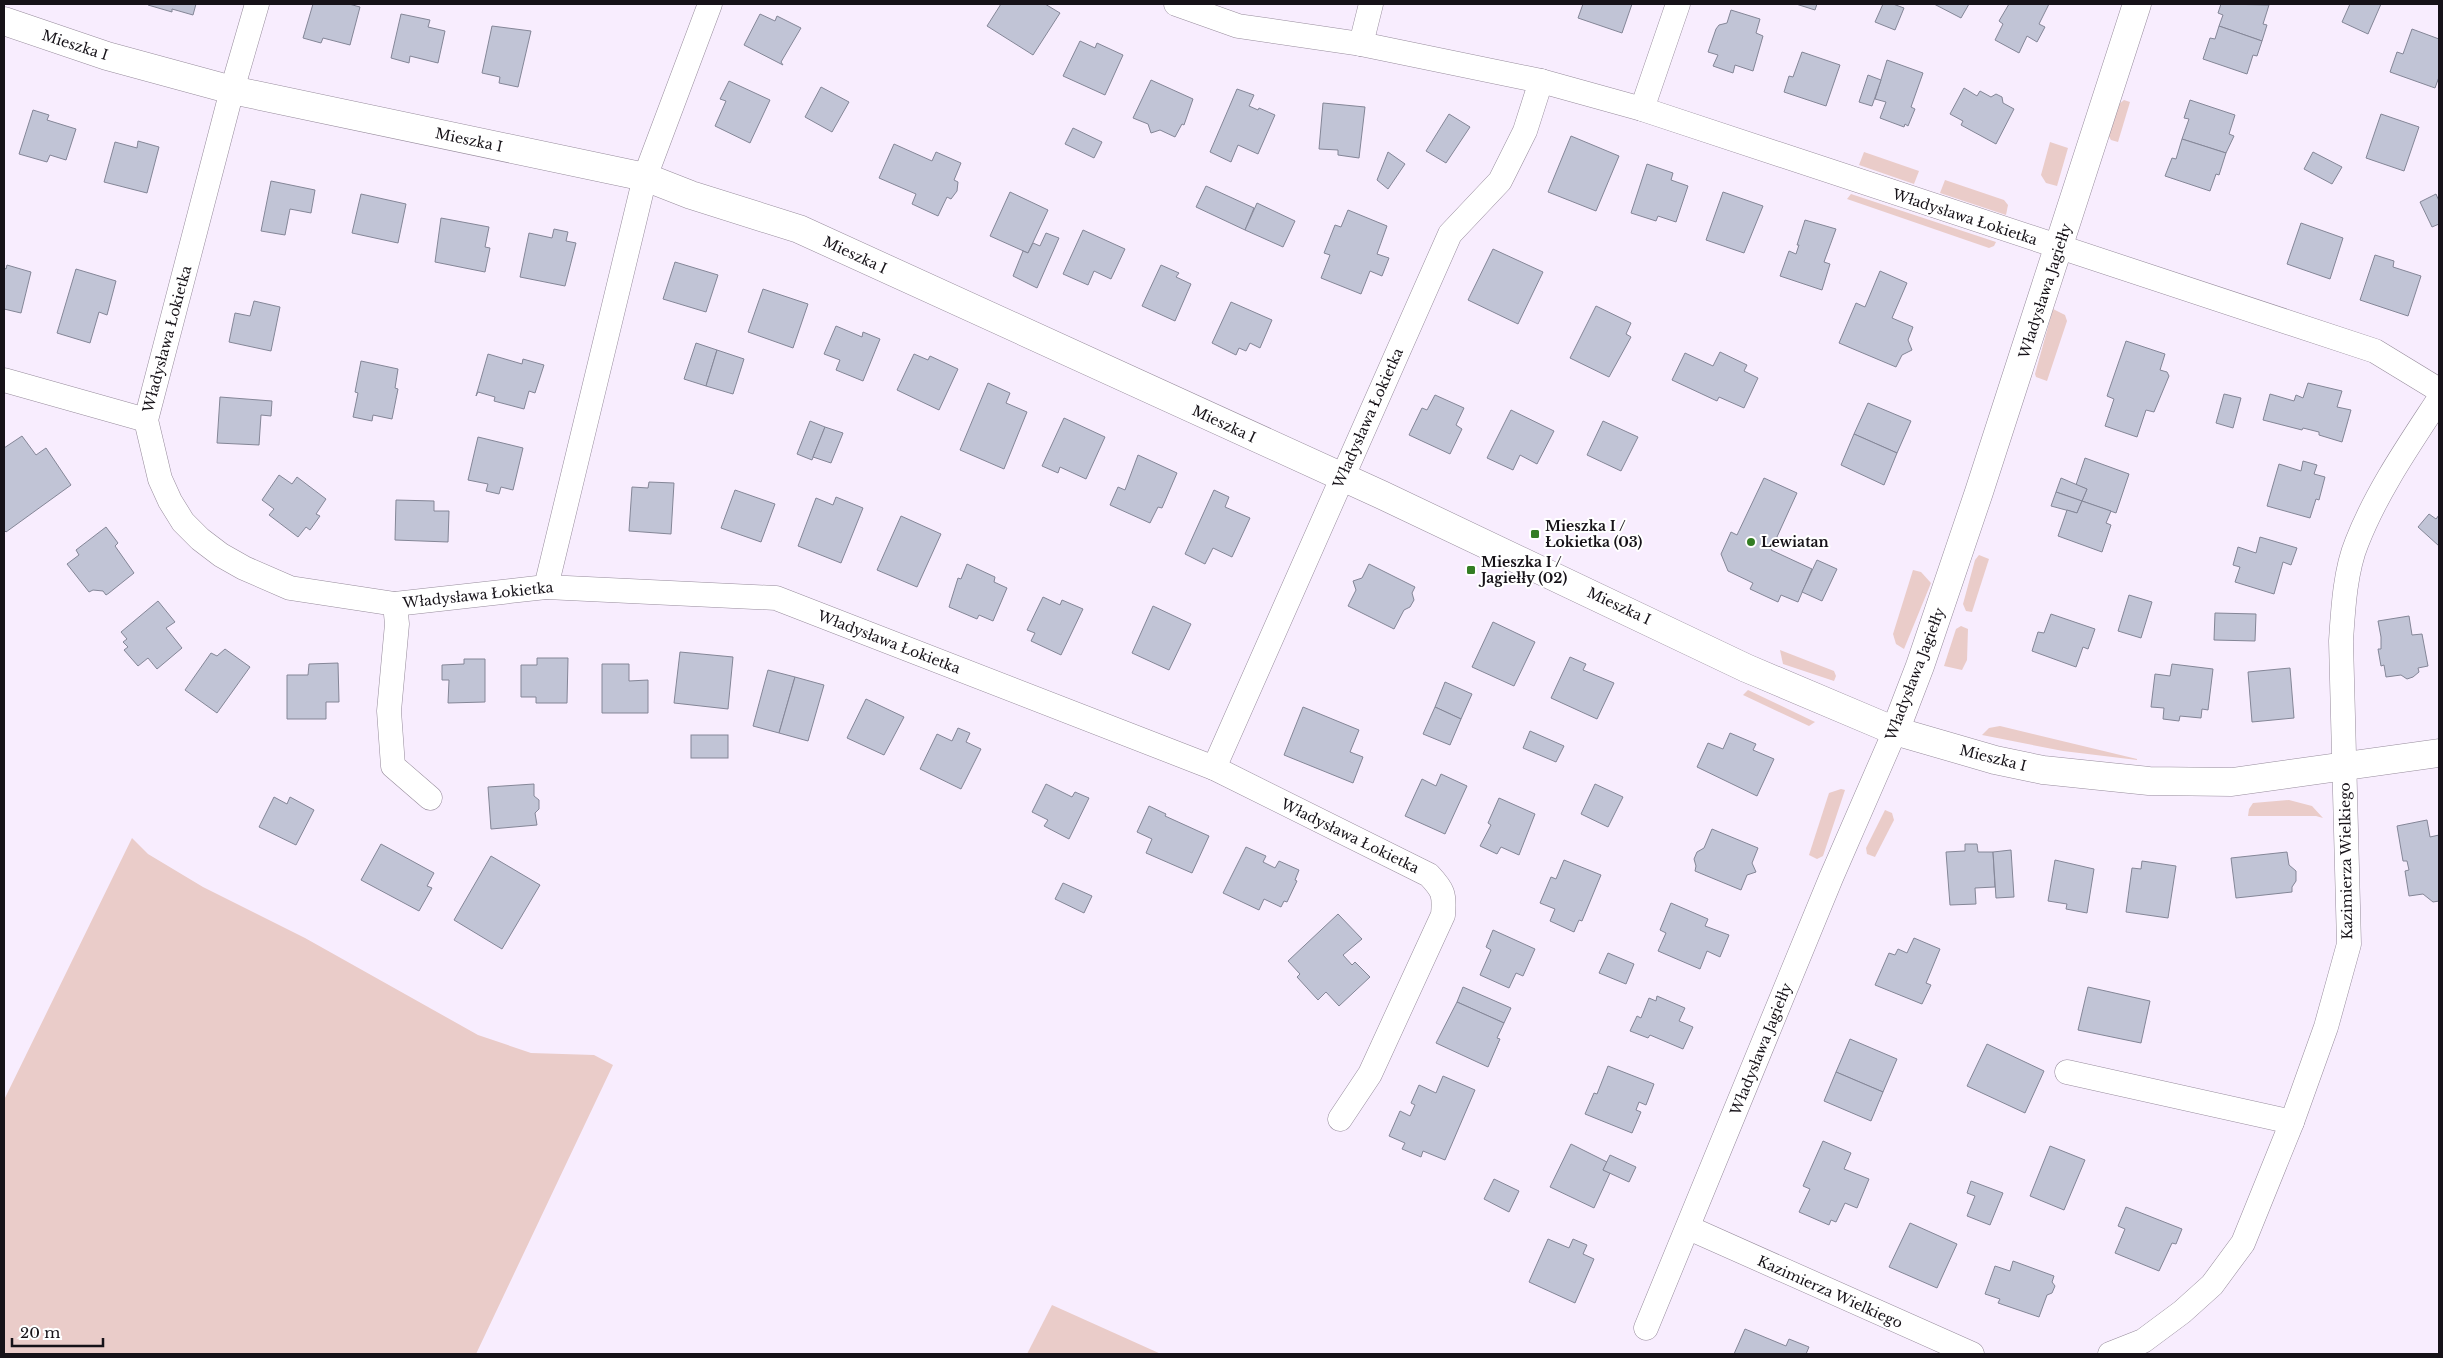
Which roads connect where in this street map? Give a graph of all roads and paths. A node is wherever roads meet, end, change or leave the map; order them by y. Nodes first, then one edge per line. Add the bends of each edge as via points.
1 (257, 4) edge
2 (710, 4) edge
3 (1176, 4) edge
4 (1371, 4) edge
5 (1678, 4) edge
6 (2138, 4) edge
7 (4, 21) edge
8 (1361, 44) junction
9 (1541, 81) junction
10 (232, 90) junction
11 (1642, 109) junction
12 (645, 177) junction
13 (2060, 248) junction
14 (4, 380) edge
15 (2439, 390) edge
16 (2439, 399) edge
17 (146, 420) junction
18 (1341, 478) junction
19 (546, 587) junction
20 (395, 604) junction
21 (1895, 731) junction
22 (2439, 753) edge
23 (1214, 768) junction
24 (2344, 768) junction
25 (430, 798) dead end
26 (2067, 1072) dead end
27 (1340, 1119) dead end
28 (2292, 1122) junction
29 (1689, 1228) junction
30 (1646, 1328) dead end
31 (1972, 1354) edge
32 (2110, 1354) edge

1 - 10 street, Władysława Łokietka
2 - 12 street
3 - 8 street, Władysława Łokietka via 1238,26
4 - 8 street
5 - 11 street
6 - 13 street, Władysława Jagiełły
7 - 10 street, Mieszka I via 107,56
8 - 9 street, Władysława Łokietka
9 - 11 street, Władysława Łokietka
9 - 18 street, Władysława Łokietka via 1525,131 1500,180 1450,234
10 - 12 street, Mieszka I
10 - 17 street, Władysława Łokietka
11 - 13 street, Władysława Łokietka
12 - 18 street, Mieszka I via 798,229
12 - 19 street
13 - 15 street, Władysława Łokietka via 2374,351
13 - 21 street, Władysława Jagiełły via 1947,588
14 - 17 street
16 - 24 street, Kazimierza Wielkiego via 2386,481 2356,544 2344,600 2341,641
17 - 20 street, Władysława Łokietka via 152,454 170,502 200,539 221,555 290,588
18 - 21 street, Mieszka I via 1746,668
18 - 23 street, Władysława Łokietka
19 - 20 street, Władysława Łokietka
19 - 23 street, Władysława Łokietka via 776,598
20 - 25 street via 397,624 389,712 393,766
21 - 24 street, Mieszka I via 1995,760 2043,770 2149,781 2232,782
21 - 29 street, Władysława Jagiełły via 1831,878
22 - 24 street, Mieszka I
23 - 27 street, Władysława Łokietka via 1429,875 1442,888 1443,915 1370,1074
24 - 28 street, Kazimierza Wielkiego via 2349,944 2326,1027
26 - 28 street
28 - 32 street, Kazimierza Wielkiego via 2243,1243 2212,1285 2143,1340
29 - 30 street, Władysława Jagiełły
29 - 31 street, Kazimierza Wielkiego

